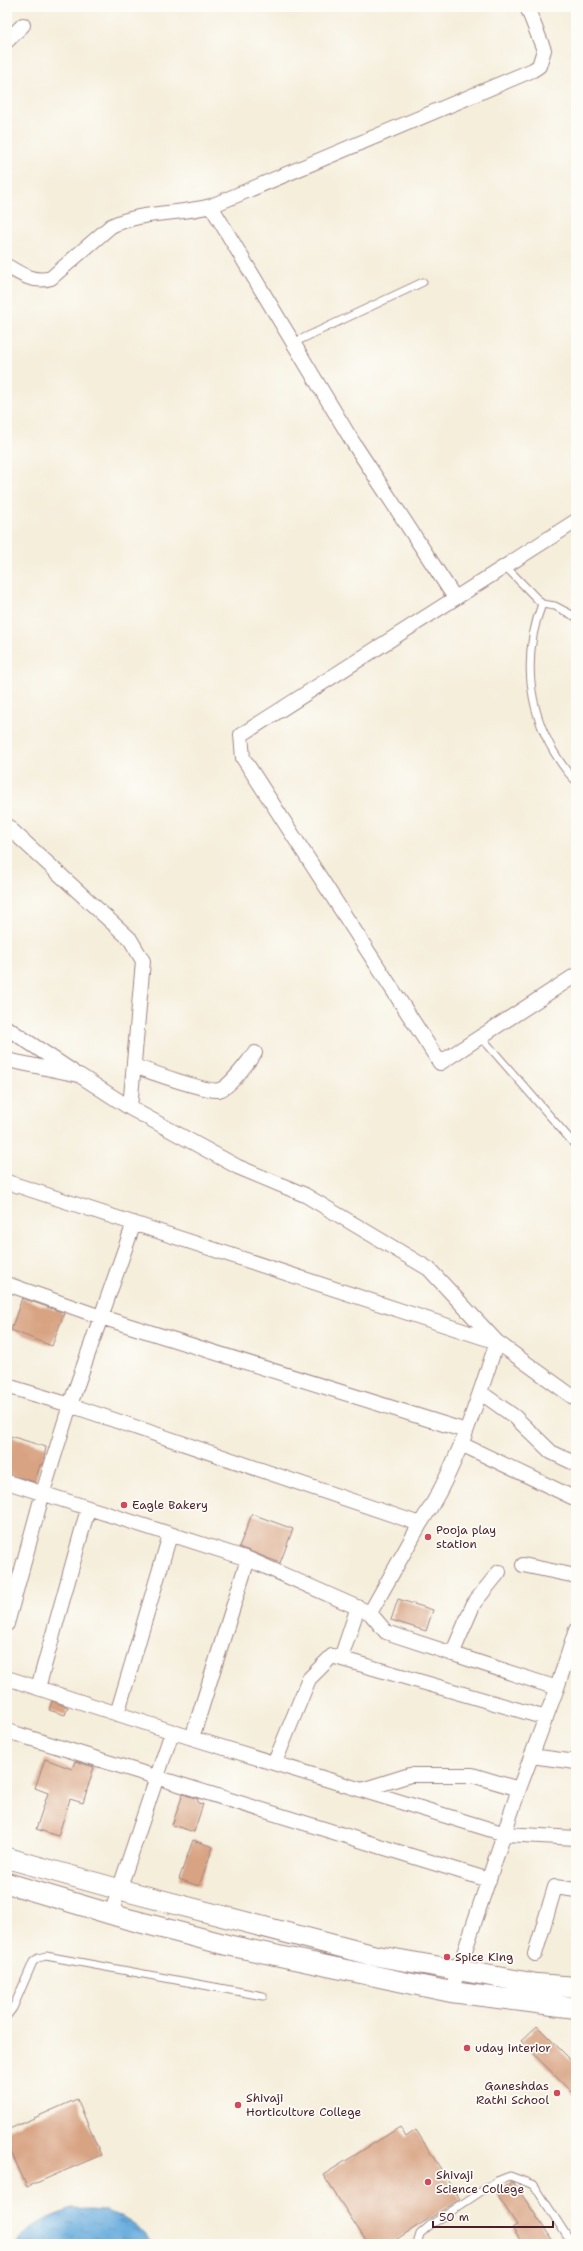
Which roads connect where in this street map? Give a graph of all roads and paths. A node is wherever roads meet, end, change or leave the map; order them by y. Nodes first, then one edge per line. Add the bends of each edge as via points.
1 (527, 7) edge
2 (23, 25) dead end
3 (7, 41) edge
4 (211, 206) junction
5 (7, 266) edge
6 (423, 282) dead end
7 (293, 343) junction
8 (576, 521) edge
9 (505, 566) junction
10 (454, 598) junction
11 (542, 604) junction
12 (576, 617) edge
13 (576, 781) edge
14 (7, 826) edge
15 (576, 975) edge
16 (7, 1028) edge
17 (481, 1037) junction
18 (255, 1053) dead end
19 (7, 1060) edge
20 (134, 1066) junction
21 (79, 1075) junction
22 (130, 1108) junction
23 (576, 1146) edge
24 (7, 1182) edge
25 (134, 1223) junction
26 (7, 1284) edge
27 (101, 1317) junction
28 (497, 1342) junction
29 (7, 1386) edge
30 (480, 1392) junction
31 (576, 1399) edge
32 (70, 1405) junction
33 (466, 1431) junction
34 (461, 1444) junction
35 (576, 1464) edge
36 (7, 1482) edge
37 (43, 1492) junction
38 (576, 1499) edge
39 (88, 1509) junction
40 (420, 1524) junction
41 (170, 1535) junction
42 (248, 1559) junction
43 (523, 1565) dead end
44 (498, 1572) dead end
45 (576, 1576) edge
46 (364, 1610) junction
47 (7, 1624) edge
48 (576, 1630) edge
49 (452, 1654) junction
50 (340, 1658) junction
51 (7, 1678) edge
52 (38, 1688) junction
53 (557, 1688) junction
54 (117, 1714) junction
55 (546, 1718) junction
56 (7, 1731) edge
57 (172, 1732) junction
58 (192, 1738) junction
59 (531, 1756) junction
60 (275, 1762) junction
61 (576, 1762) edge
62 (157, 1778) junction
63 (519, 1789) junction
64 (362, 1790) junction
65 (505, 1834) junction
66 (576, 1838) edge
67 (7, 1858) edge
68 (490, 1880) junction
69 (7, 1883) edge
70 (118, 1889) junction
71 (576, 1890) edge
72 (111, 1914) junction
73 (535, 1954) dead end
74 (457, 1969) junction
75 (576, 1987) edge
76 (451, 1992) junction
77 (263, 1996) dead end
78 (576, 2008) edge
79 (7, 2016) edge
80 (416, 2244) edge
81 (572, 2244) edge

1 - 4 street via 544,50 539,66 533,70
2 - 3 street
4 - 5 street via 191,212 130,218 119,222 111,226 52,278 41,281 31,279
4 - 7 street
6 - 7 lane
7 - 10 street via 354,444
8 - 9 street
9 - 10 street
9 - 11 lane
10 - 17 street via 241,735 243,758 440,1063
11 - 12 lane via 555,606
11 - 13 lane via 530,659 531,689 547,740 562,765
14 - 20 street via 130,939 143,961
15 - 17 street
16 - 21 street
17 - 23 lane
18 - 20 street via 228,1085 220,1090 206,1089
19 - 21 street
20 - 22 street
21 - 22 street
22 - 28 street via 238,1167 305,1195 429,1269
24 - 25 street
25 - 27 street
25 - 28 street
26 - 27 street
27 - 32 street
27 - 33 street
28 - 30 street
28 - 31 street
29 - 32 street
30 - 33 street
30 - 35 street via 515,1417 551,1452
32 - 37 street
32 - 40 street
33 - 34 street
34 - 38 street
34 - 40 street via 430,1509
36 - 37 street
37 - 39 street
37 - 47 street
39 - 41 street
39 - 52 street
40 - 46 street
41 - 42 street
41 - 54 street
42 - 46 street
42 - 58 street
43 - 45 street
44 - 49 street via 474,1603
46 - 49 street via 386,1632
46 - 50 street
48 - 53 street
49 - 53 street
50 - 55 street
50 - 60 street via 332,1656 309,1679
51 - 52 street
52 - 54 street
53 - 55 street
54 - 57 street
55 - 59 street
56 - 62 street
57 - 58 street
57 - 62 street
58 - 60 street
59 - 61 street
59 - 63 street
60 - 64 street
62 - 68 street
62 - 70 street
63 - 64 street via 472,1775 410,1775
63 - 65 street
64 - 65 street
65 - 66 street
65 - 68 street
67 - 70 street
68 - 74 street
69 - 72 street
70 - 72 street
70 - 74 street via 372,1955
71 - 73 street via 555,1887
72 - 76 street via 227,1944
74 - 75 street via 538,1984
74 - 76 street
76 - 78 street
77 - 79 lane via 46,1956 33,1962
80 - 81 lane via 420,2234 429,2226 497,2181 510,2176 534,2185

